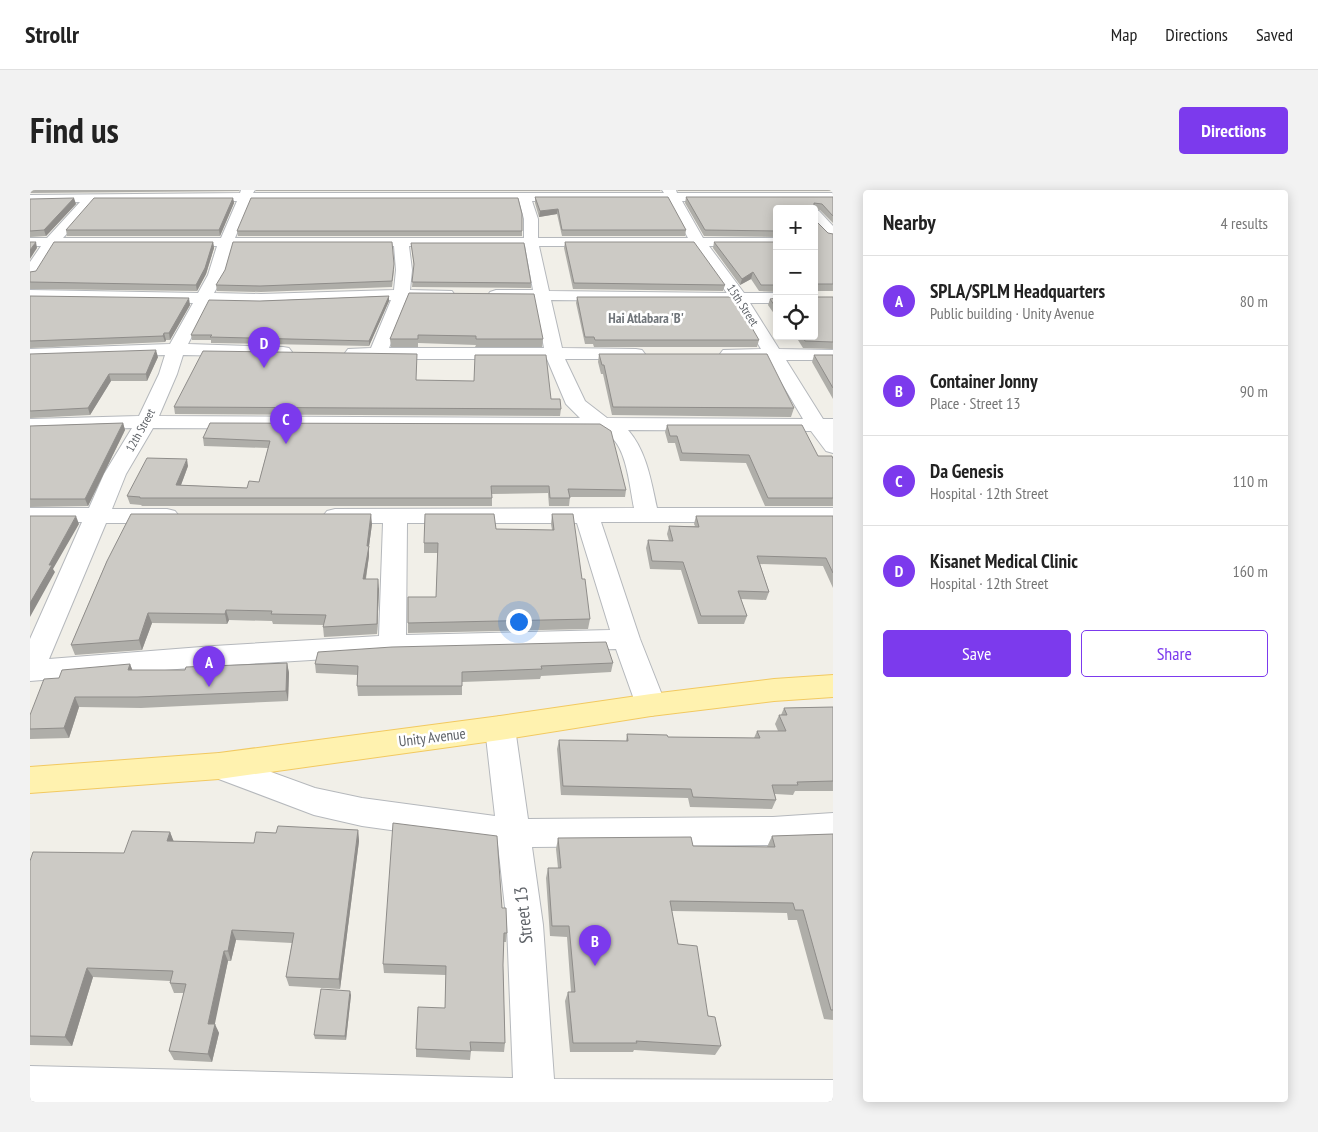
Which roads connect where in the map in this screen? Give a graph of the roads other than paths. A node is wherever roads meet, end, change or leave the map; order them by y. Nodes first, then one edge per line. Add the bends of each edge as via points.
1 (247, 193) edge
2 (127, 194) edge
3 (407, 194) edge
4 (671, 194) edge
5 (524, 196) junction
6 (797, 197) junction
7 (833, 197) edge
8 (92, 198) junction
9 (30, 199) edge
10 (805, 205) edge
11 (818, 220) edge
12 (830, 240) edge
13 (30, 242) edge
14 (52, 242) junction
15 (226, 242) junction
16 (401, 242) junction
17 (531, 242) junction
18 (698, 242) junction
19 (773, 242) edge
20 (30, 273) edge
21 (402, 294) junction
22 (462, 294) edge
23 (30, 295) edge
24 (482, 295) edge
25 (542, 295) junction
26 (773, 298) edge
27 (203, 299) junction
28 (739, 299) junction
29 (176, 349) junction
30 (299, 352) edge
31 (338, 353) edge
32 (30, 354) edge
33 (377, 354) junction
34 (554, 354) junction
35 (650, 354) edge
36 (708, 354) edge
37 (775, 354) junction
38 (833, 355) edge
39 (146, 422) junction
40 (605, 424) junction
41 (30, 425) edge
42 (825, 425) edge
43 (833, 447) edge
44 (647, 514) junction
45 (30, 515) edge
46 (98, 515) junction
47 (395, 515) junction
48 (833, 515) edge
49 (185, 516) edge
50 (309, 516) edge
51 (586, 516) junction
52 (626, 639) junction
53 (392, 645) junction
54 (30, 670) edge
55 (833, 686) edge
56 (651, 705) junction
57 (500, 728) junction
58 (219, 766) junction
59 (30, 780) edge
60 (833, 827) edge
61 (514, 833) junction
62 (30, 1087) edge
63 (535, 1101) edge
64 (833, 1101) edge

1 - 2 street
1 - 3 street
1 - 15 street, 12th Street
2 - 8 street
3 - 5 street
4 - 5 street
4 - 6 street
4 - 18 street, 15th Street
5 - 17 street via 531,219
6 - 7 street
6 - 10 street
8 - 9 street
8 - 14 street
11 - 12 street
13 - 14 street
14 - 15 street
14 - 20 street
15 - 16 street
15 - 27 street, 12th Street via 216,275
16 - 17 street
16 - 21 street
17 - 18 street
17 - 25 street
18 - 19 street
18 - 28 street, 15th Street
21 - 22 street
21 - 27 street
21 - 33 street
23 - 27 street
24 - 25 street
25 - 28 street
25 - 34 street
26 - 28 street
27 - 29 street, 12th Street
28 - 37 street, 15th Street
29 - 30 street
29 - 32 street
29 - 39 street, 12th Street
31 - 33 street
33 - 34 street
34 - 35 street
34 - 40 street via 576,404 594,420
36 - 37 street
37 - 38 street
37 - 42 street, 15th Street
39 - 40 street
39 - 41 street
39 - 46 street, 12th Street via 115,474
40 - 42 street
40 - 44 street via 627,442 636,463
42 - 43 street, 15th Street
44 - 48 street
44 - 51 street
45 - 46 street
46 - 49 street
46 - 54 street, 12th Street
47 - 50 street
47 - 51 street
47 - 53 street
51 - 52 street
52 - 53 street
52 - 56 street
53 - 54 street
55 - 56 main road, Unity Avenue
56 - 57 main road, Unity Avenue
57 - 58 main road, Unity Avenue
57 - 61 street, Street 13
58 - 59 main road, Unity Avenue
58 - 61 street via 314,801 362,812
60 - 61 street via 773,831
61 - 63 street, Street 13 via 525,924
62 - 63 street
63 - 64 street

